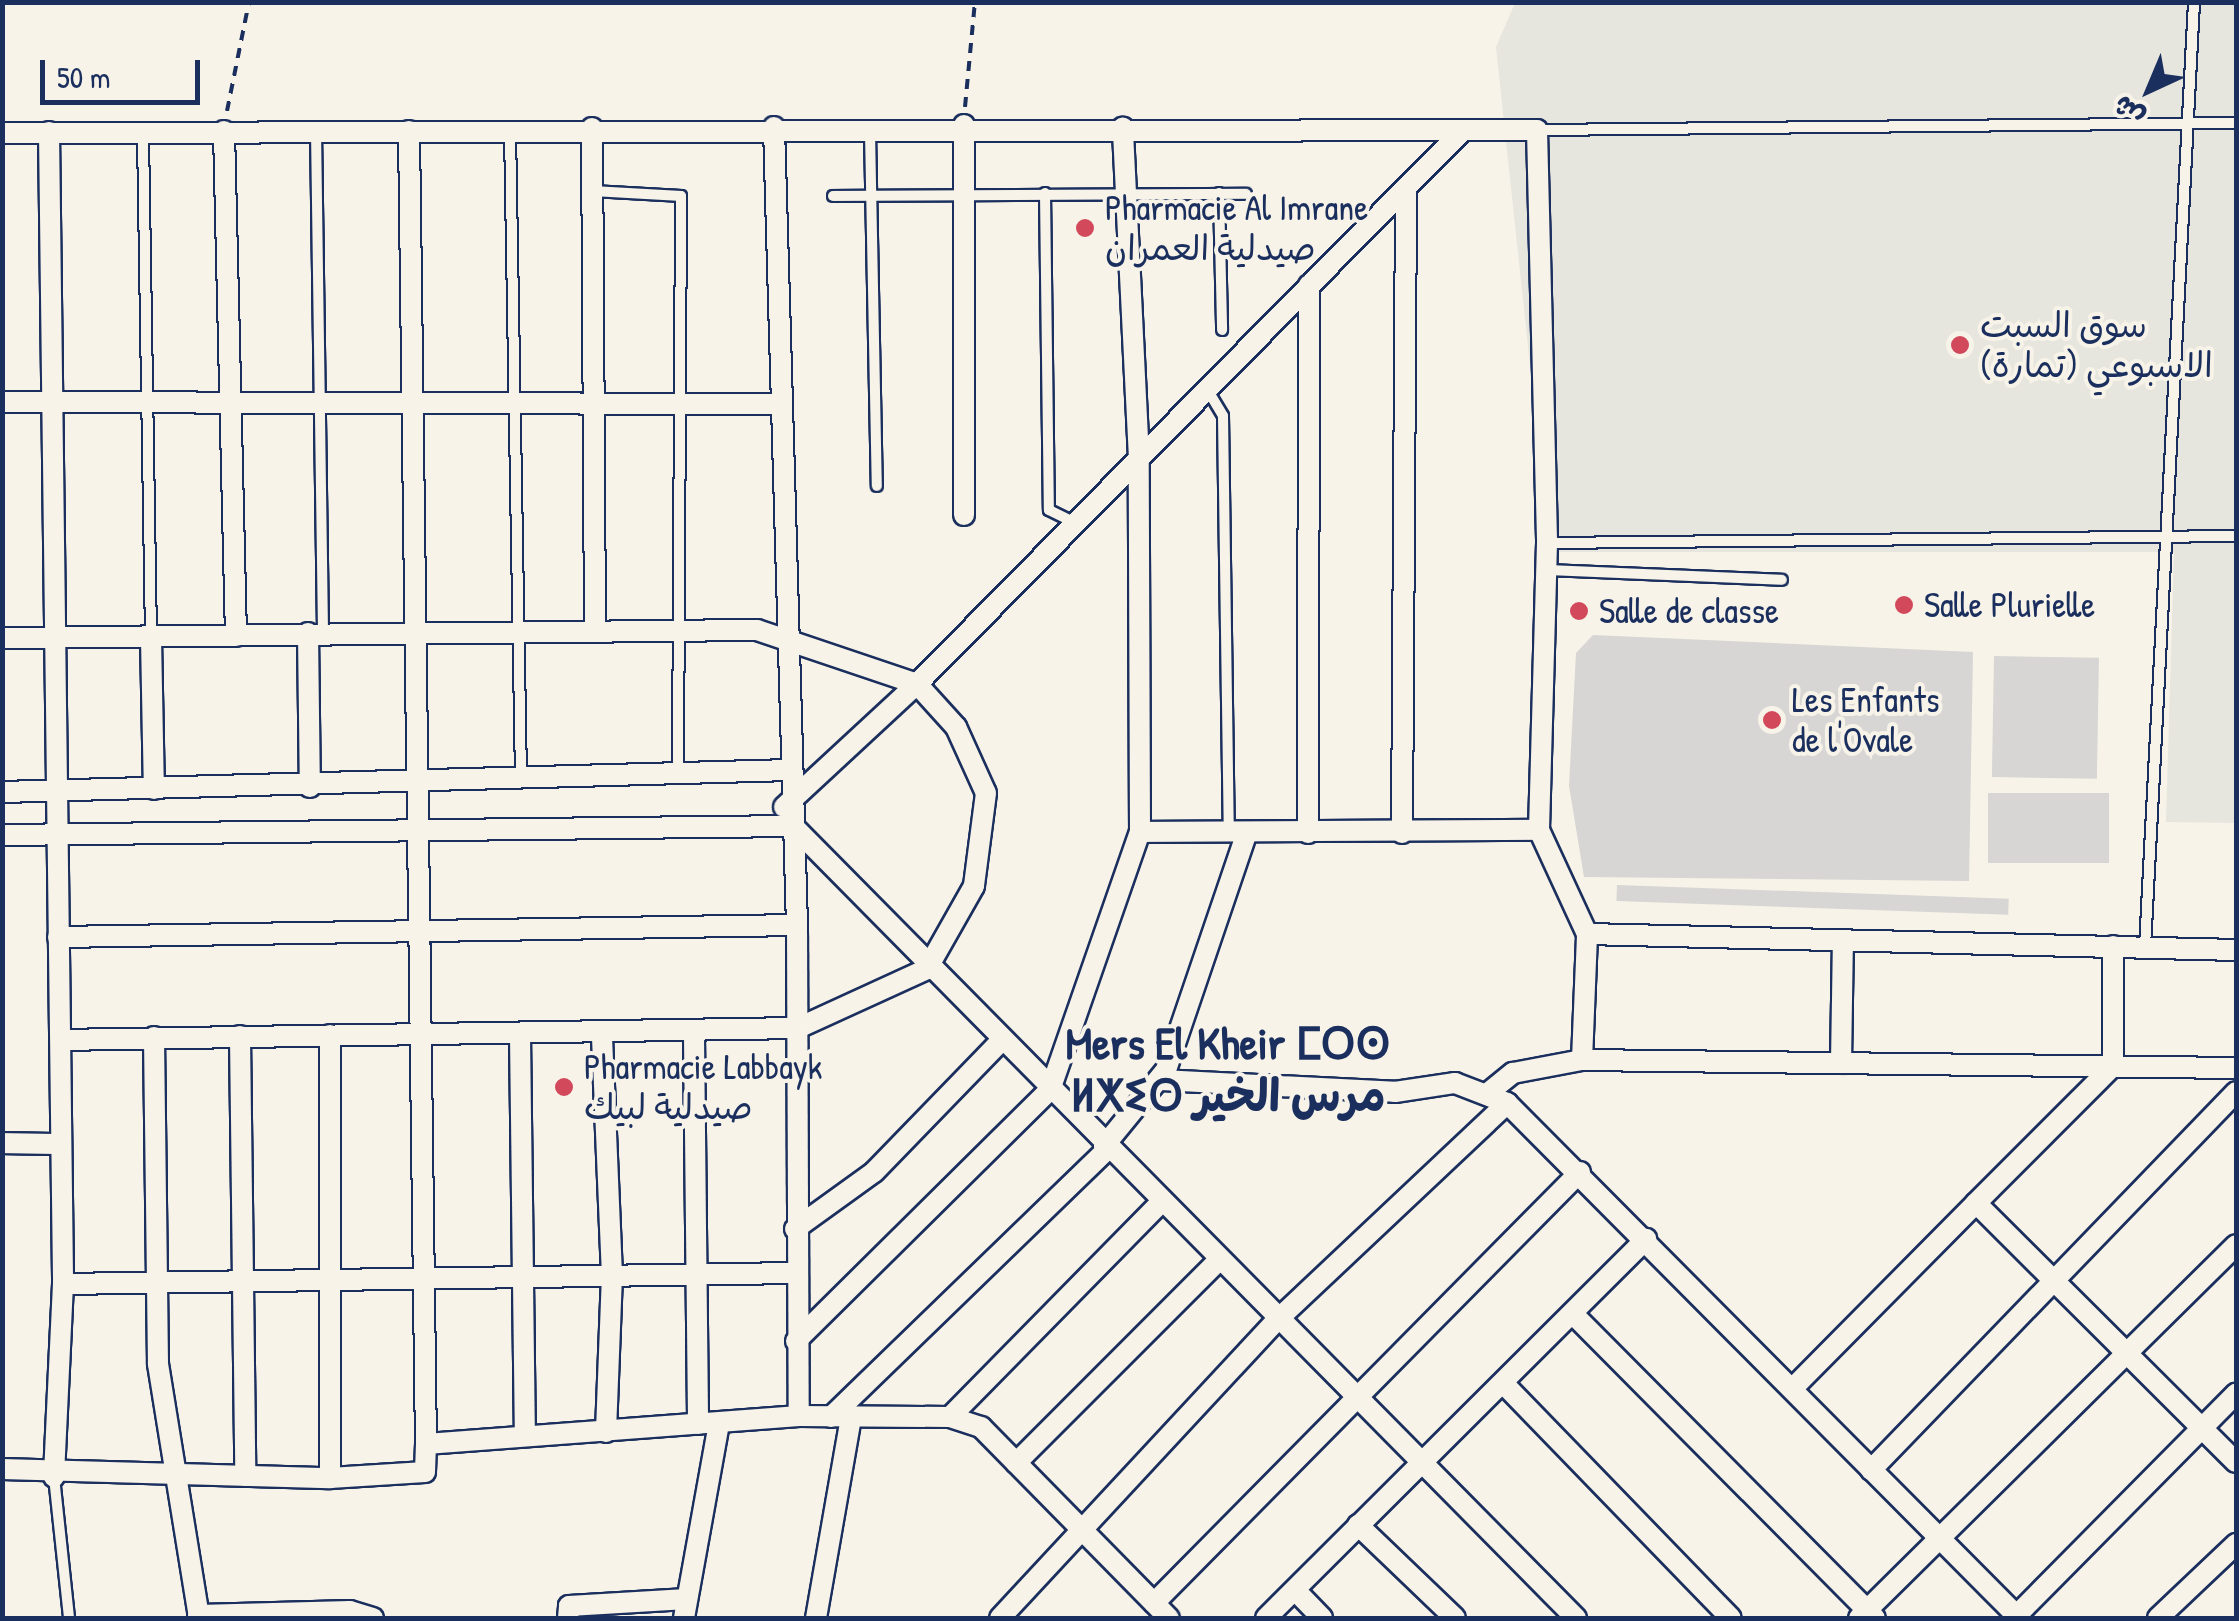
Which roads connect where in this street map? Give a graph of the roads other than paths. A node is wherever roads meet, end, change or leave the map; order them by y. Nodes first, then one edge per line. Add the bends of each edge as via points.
1 (2194, 2) edge
2 (2236, 123) edge
3 (2188, 124) junction
4 (964, 125) junction
5 (870, 126) junction
6 (774, 127) junction
7 (1123, 127) junction
8 (510, 128) junction
9 (592, 128) junction
10 (316, 130) junction
11 (1537, 130) junction
12 (224, 131) junction
13 (409, 131) junction
14 (1462, 131) junction
15 (49, 132) junction
16 (143, 132) junction
17 (2, 133) edge
18 (1406, 188) junction
19 (593, 192) junction
20 (1124, 192) junction
21 (964, 193) junction
22 (1045, 193) junction
23 (1219, 193) junction
24 (1246, 194) dead end
25 (832, 196) dead end
26 (872, 196) junction
27 (1310, 285) junction
28 (1222, 330) dead end
29 (1207, 389) junction
30 (51, 400) junction
31 (146, 400) junction
32 (236, 401) junction
33 (322, 401) junction
34 (2, 402) edge
35 (412, 402) junction
36 (514, 402) junction
37 (593, 403) junction
38 (685, 404) junction
39 (776, 404) junction
40 (1139, 459) junction
41 (877, 486) dead end
42 (964, 515) dead end
43 (1076, 523) junction
44 (2236, 536) edge
45 (2170, 537) junction
46 (1547, 543) junction
47 (1547, 570) junction
48 (1782, 580) dead end
49 (595, 628) junction
50 (684, 630) junction
51 (420, 632) junction
52 (516, 632) junction
53 (316, 633) junction
54 (236, 636) junction
55 (2, 638) edge
56 (151, 638) junction
57 (53, 640) junction
58 (785, 641) junction
59 (918, 684) junction
60 (789, 770) junction
61 (678, 775) junction
62 (521, 782) junction
63 (422, 786) junction
64 (310, 788) junction
65 (154, 789) junction
66 (53, 790) junction
67 (2, 792) edge
68 (791, 802) junction
69 (761, 826) junction
70 (793, 826) junction
71 (421, 828) junction
72 (1540, 830) junction
73 (1140, 832) junction
74 (1238, 832) junction
75 (1308, 833) junction
76 (1402, 833) junction
77 (54, 834) junction
78 (2, 836) edge
79 (797, 925) junction
80 (1587, 934) junction
81 (58, 937) junction
82 (420, 937) junction
83 (1843, 942) junction
84 (2113, 946) junction
85 (2145, 947) junction
86 (2236, 950) edge
87 (927, 968) junction
88 (798, 1028) junction
89 (420, 1034) junction
90 (330, 1035) junction
91 (520, 1035) junction
92 (240, 1036) junction
93 (694, 1036) junction
94 (154, 1037) junction
95 (602, 1037) junction
96 (62, 1040) junction
97 (1000, 1041) junction
98 (1582, 1060) junction
99 (1840, 1063) junction
100 (2113, 1066) junction
101 (2236, 1068) edge
102 (1161, 1080) junction
103 (1050, 1090) junction
104 (2236, 1092) edge
105 (1488, 1093) junction
106 (1507, 1104) junction
107 (2, 1142) edge
108 (60, 1144) junction
109 (1106, 1147) junction
110 (1580, 1172) junction
111 (1976, 1202) junction
112 (1160, 1203) junction
113 (795, 1229) junction
114 (1646, 1239) junction
115 (2236, 1246) edge
116 (1216, 1262) junction
117 (793, 1273) junction
118 (332, 1274) junction
119 (697, 1274) junction
120 (612, 1275) junction
121 (526, 1276) junction
122 (157, 1277) junction
123 (425, 1277) junction
124 (244, 1278) junction
125 (2055, 1281) junction
126 (63, 1284) junction
127 (1574, 1315) junction
128 (1275, 1322) junction
129 (796, 1340) junction
130 (2128, 1358) junction
131 (1503, 1383) junction
132 (1793, 1388) junction
133 (2236, 1394) edge
134 (1352, 1399) junction
135 (798, 1416) junction
136 (841, 1417) junction
137 (950, 1417) junction
138 (708, 1424) junction
139 (2202, 1428) junction
140 (606, 1432) junction
141 (525, 1436) junction
142 (426, 1444) junction
143 (2236, 1462) edge
144 (1016, 1463) junction
145 (1418, 1464) junction
146 (2, 1469) edge
147 (1871, 1470) junction
148 (245, 1476) junction
149 (54, 1477) junction
150 (178, 1478) junction
151 (330, 1478) junction
152 (1358, 1525) junction
153 (1080, 1531) junction
154 (1942, 1541) junction
155 (2236, 1544) edge
156 (1295, 1590) junction
157 (685, 1609) edge
158 (1162, 1611) edge
159 (1867, 1616) edge
160 (198, 1617) edge
161 (2018, 1617) edge
162 (69, 1618) edge
163 (374, 1618) edge
164 (568, 1618) edge
165 (816, 1618) edge
166 (1000, 1618) edge
167 (1266, 1618) edge
168 (1322, 1618) edge
169 (1456, 1618) edge
170 (1576, 1618) edge
171 (1731, 1618) edge
172 (2158, 1618) edge

1 - 3 lane
2 - 3 lane
3 - 11 lane
3 - 45 lane
4 - 5 street
4 - 7 street
4 - 21 street
5 - 6 street
5 - 26 lane
6 - 9 street
6 - 39 street
7 - 14 street
7 - 20 street
8 - 9 street
8 - 13 street
8 - 36 lane
9 - 19 street
10 - 12 street
10 - 13 street
10 - 33 lane
11 - 14 street
11 - 46 street
12 - 16 street
12 - 32 street
13 - 35 street
14 - 18 street
15 - 16 street
15 - 17 street
15 - 30 street
16 - 31 lane
18 - 27 street
18 - 76 street
19 - 37 street
19 - 38 lane via 681,196
20 - 22 lane
20 - 23 lane
20 - 40 street
21 - 22 lane
21 - 26 lane
21 - 42 street
22 - 43 lane via 1049,510
23 - 24 lane
23 - 28 lane
25 - 26 lane
26 - 41 lane
27 - 29 street
27 - 75 street
29 - 40 street
29 - 74 lane via 1223,416
30 - 31 street
30 - 34 street
30 - 57 street
31 - 32 street
31 - 56 lane
32 - 33 street
32 - 54 street
33 - 35 street
33 - 53 lane
35 - 36 street
35 - 51 street
36 - 37 street
36 - 52 lane
37 - 38 street
37 - 49 street
38 - 39 street
38 - 50 lane
39 - 58 street
40 - 43 street
40 - 73 street
43 - 59 street
44 - 45 lane
45 - 46 lane
45 - 85 lane
46 - 47 street
47 - 48 lane
47 - 72 street
49 - 50 street
49 - 52 street
50 - 58 street via 757,630
50 - 61 lane
51 - 52 street
51 - 53 street
51 - 63 street
52 - 62 lane
53 - 54 street
53 - 64 street
54 - 56 street
55 - 57 street
56 - 57 street
56 - 65 street
57 - 66 street
58 - 59 street
58 - 60 street
59 - 68 street
59 - 87 street via 974,757 989,822 962,917
60 - 61 street
60 - 68 street
61 - 62 street
62 - 63 street
63 - 64 street
63 - 71 street
64 - 65 street
65 - 66 street
66 - 67 street
66 - 77 street
68 - 69 street
68 - 70 street
69 - 70 street
69 - 71 street
70 - 79 street
70 - 87 street
71 - 77 street
71 - 82 street
72 - 76 street
72 - 80 street
73 - 74 street
73 - 103 street
74 - 75 street
74 - 102 street
75 - 76 street
77 - 78 street
77 - 81 street
79 - 82 street
79 - 88 street
80 - 83 street
80 - 98 street
81 - 82 street
81 - 96 street
82 - 89 street
83 - 84 street
83 - 99 street
84 - 85 street
84 - 100 street
85 - 86 street
87 - 88 street
87 - 97 street
88 - 93 street
88 - 113 street
89 - 90 street
89 - 91 street
89 - 123 street
90 - 92 street
90 - 118 street
91 - 95 street
91 - 121 street
92 - 94 street
92 - 124 street
93 - 95 street
93 - 119 street
94 - 96 street
94 - 122 street
95 - 120 street
96 - 108 street
97 - 103 street
97 - 113 street via 874,1172
98 - 99 street
98 - 105 street via 1513,1073
99 - 100 street
100 - 101 street
100 - 111 street
102 - 105 street via 1395,1092 1455,1084
102 - 109 street
103 - 109 street
103 - 129 street
104 - 125 street
105 - 106 street
106 - 110 street
106 - 128 street
107 - 108 street
108 - 126 street
109 - 112 street
109 - 136 street
110 - 114 street
110 - 134 street
111 - 125 street
111 - 132 street
112 - 116 street
112 - 137 street
113 - 117 street
114 - 127 street
114 - 132 street
115 - 130 street
116 - 128 street
116 - 144 street
117 - 119 street
117 - 129 street
118 - 123 street
118 - 124 street
118 - 151 street
119 - 120 street
119 - 138 street
120 - 121 street
120 - 140 street
121 - 123 street
121 - 141 street
122 - 124 street
122 - 126 street
122 - 150 street via 158,1364
123 - 142 street
124 - 148 street
125 - 130 street
125 - 147 street
126 - 149 street
127 - 131 street
127 - 159 street
128 - 134 street
128 - 153 street
129 - 135 street
130 - 139 street
130 - 154 street
131 - 145 street
131 - 171 street
132 - 147 street
133 - 139 street
134 - 145 street
134 - 158 street
135 - 136 street
135 - 138 street
136 - 137 street
136 - 165 street
137 - 144 street via 981,1427
138 - 140 street
138 - 157 street
139 - 143 street
139 - 161 street
140 - 141 street
141 - 142 street
142 - 151 street via 426,1472
144 - 153 street
145 - 152 street
145 - 170 street
146 - 149 street
147 - 154 street
148 - 150 street
148 - 151 street
149 - 150 street
149 - 162 lane
150 - 160 street
152 - 156 street
152 - 169 street
153 - 158 street
153 - 166 street
154 - 159 street
154 - 161 street
155 - 172 street
156 - 167 street
156 - 168 street
157 - 164 street via 569,1606
160 - 163 street via 350,1611

